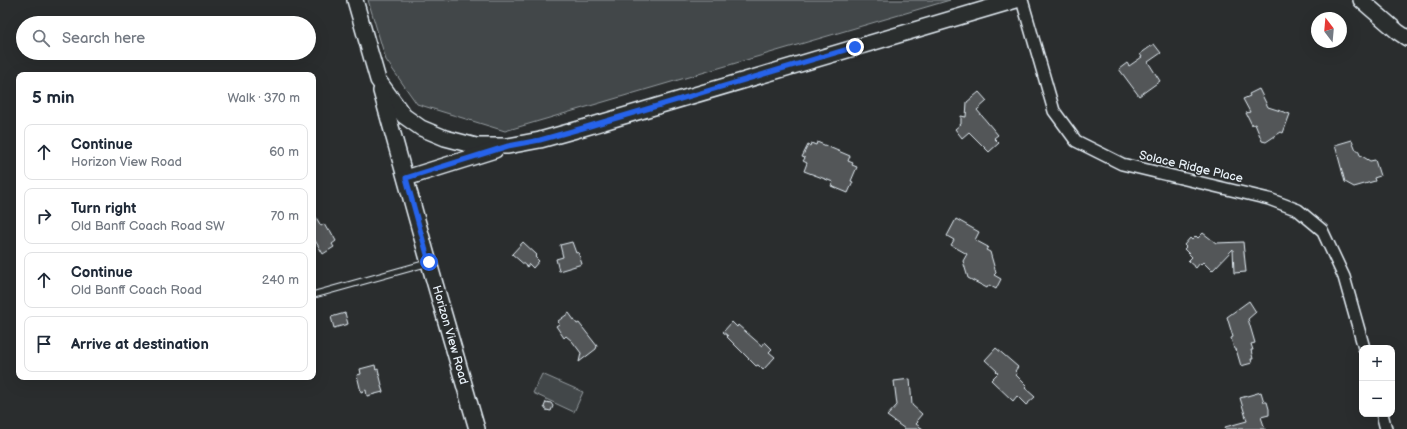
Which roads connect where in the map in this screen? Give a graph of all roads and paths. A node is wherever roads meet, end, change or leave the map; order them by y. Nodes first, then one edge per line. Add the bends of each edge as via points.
1 (355, 0) edge
2 (1016, 0) edge
3 (1022, 0) edge
4 (1361, 0) edge
5 (1407, 38) edge
6 (378, 80) junction
7 (508, 146) junction
8 (406, 178) junction
9 (429, 262) junction
10 (316, 294) edge
11 (1363, 345) edge
12 (1383, 417) edge
13 (477, 429) edge
14 (1386, 429) edge

1 - 6 main road, Horizon View Road
2 - 7 main road via 583,128
3 - 11 street, Solace Ridge Place via 1054,111 1076,141 1122,164 1269,199 1298,210 1322,230 1344,277
4 - 5 main road
6 - 7 main road via 404,116 421,128 445,138 476,146
6 - 8 main road, Horizon View Road
7 - 8 main road
8 - 9 main road, Horizon View Road
9 - 10 lane
9 - 13 main road, Horizon View Road
12 - 14 street

